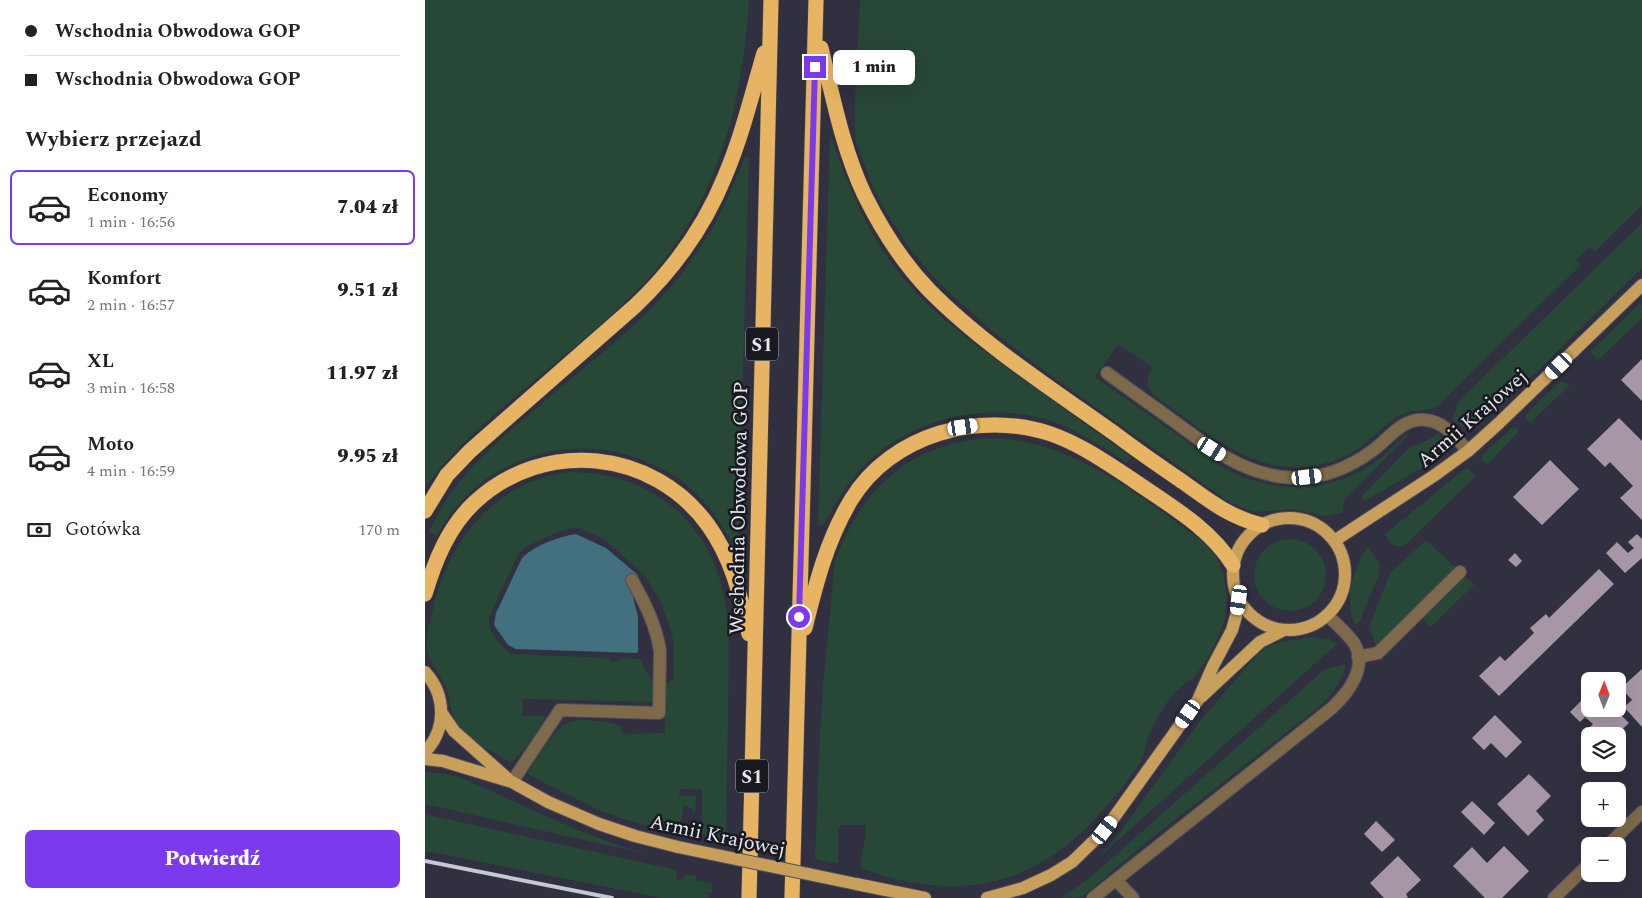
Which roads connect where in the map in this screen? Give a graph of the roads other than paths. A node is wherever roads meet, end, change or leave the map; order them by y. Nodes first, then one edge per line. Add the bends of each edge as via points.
1 (771, 0) edge
2 (816, 0) edge
3 (816, 27) junction
4 (770, 34) junction
5 (1642, 285) edge
6 (1107, 373) dead end
7 (1468, 451) junction
8 (425, 511) edge
9 (1262, 525) junction
10 (1334, 541) junction
11 (1233, 565) junction
12 (1460, 572) dead end
13 (632, 580) dead end
14 (425, 594) edge
15 (1239, 600) junction
16 (1327, 615) junction
17 (1284, 630) junction
18 (754, 654) junction
19 (798, 656) junction
20 (1358, 657) junction
21 (425, 672) edge
22 (1197, 700) junction
23 (441, 712) junction
24 (425, 752) edge
25 (425, 759) edge
26 (511, 782) junction
27 (1642, 812) edge
28 (1616, 837) edge
29 (1581, 872) edge
30 (1116, 880) junction
31 (749, 898) edge
32 (792, 898) edge
33 (925, 898) edge
34 (987, 898) edge
35 (1093, 898) edge
36 (1133, 898) edge
37 (1554, 898) edge

1 - 4 highway, Wschodnia Obwodowa GOP / S1
2 - 3 highway, S1
3 - 9 highway via 841,130 865,195 900,254 929,289 990,344 1128,443 1226,512
3 - 19 highway, S1
4 - 8 highway via 726,176 693,238 645,296 470,451 447,475
4 - 18 highway, Wschodnia Obwodowa GOP / S1
5 - 7 main road, Armii Krajowej
6 - 7 street via 1224,457 1269,474 1307,477 1334,471 1373,451 1402,426 1421,420 1445,427
7 - 10 main road, Armii Krajowej
9 - 10 main road via 1279,519 1296,519 1313,524
9 - 11 main road via 1241,544
10 - 16 main road via 1342,557 1345,575 1338,601
11 - 15 main road via 1233,586
11 - 19 highway via 1217,543 1191,520 1116,468 1068,441 1015,426 981,425 947,431 915,443 885,462 851,499 826,550
12 - 20 street via 1378,653
13 - 26 street via 649,610 659,643 659,713 560,710
14 - 18 highway via 452,531 487,492 517,474 549,463 565,460 611,462 659,481 681,497 708,525 734,574
15 - 17 main road via 1254,619 1268,627
15 - 22 main road via 1232,630
16 - 17 main road via 1307,628
16 - 20 street via 1354,644
17 - 22 main road via 1261,642
18 - 31 highway, Wschodnia Obwodowa GOP / S1
19 - 32 highway, S1
20 - 30 street via 1353,684 1337,703
21 - 23 main road via 437,691
22 - 34 main road via 1112,820 1081,854 1038,882
23 - 24 main road via 437,734
23 - 26 main road, Armii Krajowej via 454,732
25 - 26 main road, Armii Krajowej via 443,761
26 - 33 main road, Armii Krajowej, bridge via 548,802 635,836
27 - 28 street
29 - 37 street
30 - 35 street
30 - 36 street

